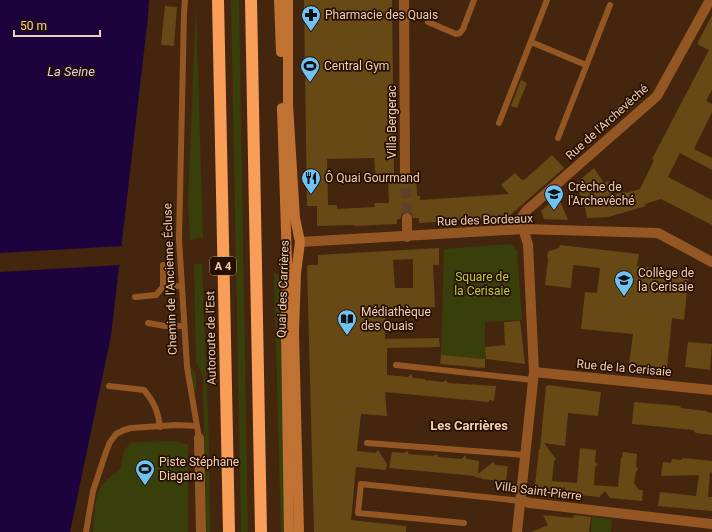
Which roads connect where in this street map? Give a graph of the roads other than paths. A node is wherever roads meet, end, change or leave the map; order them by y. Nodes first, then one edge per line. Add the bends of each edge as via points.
1 (185, 0) edge
2 (218, 0) edge
3 (250, 0) edge
4 (279, 0) edge
5 (288, 0) edge
6 (404, 0) edge
7 (474, 0) edge
8 (547, 0) edge
9 (710, 0) edge
10 (610, 5) dead end
11 (428, 22) dead end
12 (531, 42) junction
13 (586, 65) junction
14 (499, 123) dead end
15 (558, 138) dead end
16 (405, 173) tunnel mouth
17 (407, 218) tunnel mouth
18 (523, 229) junction
19 (407, 237) junction
20 (299, 243) junction
21 (286, 244) junction
22 (712, 262) edge
23 (162, 265) dead end
24 (181, 286) junction
25 (163, 287) junction
26 (135, 297) dead end
27 (148, 323) dead end
28 (184, 326) junction
29 (396, 365) dead end
30 (534, 376) junction
31 (109, 386) dead end
32 (712, 390) edge
33 (196, 426) junction
34 (160, 427) junction
35 (199, 438) joint
36 (367, 443) dead end
37 (525, 455) junction
38 (521, 501) junction
39 (464, 522) dead end
40 (712, 524) edge
41 (86, 532) edge
42 (201, 532) edge
43 (229, 532) edge
44 (261, 532) edge
45 (289, 532) edge
46 (299, 532) edge
47 (517, 532) edge

1 - 24 lane, Chemin de l'Ancienne Écluse via 179,231
2 - 43 highway, Autoroute de l’Est / A 4
3 - 44 highway
4 - 21 main road, Quai des Carrières
5 - 20 main road, Quai des Carrières via 288,104 295,218
6 - 16 street, Villa Bergerac
7 - 11 lane via 463,29 456,34
8 - 12 lane
9 - 18 street, Rue de l'Archevêché via 657,96 526,211 522,217
10 - 13 lane
12 - 13 lane
12 - 14 lane
13 - 15 lane
17 - 19 street
18 - 19 street, Rue des Bordeaux
18 - 22 street, Rue des Bordeaux via 658,233
18 - 30 street via 528,244
19 - 20 street, Rue des Bordeaux
20 - 21 main road via 292,250
20 - 46 main road, Quai des Carrières via 294,332
21 - 45 main road, Quai des Carrières
23 - 25 lane
24 - 25 lane
24 - 28 lane, Chemin de l'Ancienne Écluse
25 - 26 lane via 156,295
27 - 28 lane
28 - 33 lane, Chemin de l'Ancienne Écluse
29 - 30 lane
30 - 32 street, Rue de la Cerisaie
30 - 37 street
31 - 34 lane via 144,390 153,401
33 - 34 lane
33 - 35 lane, Chemin de l'Ancienne Écluse
34 - 41 lane via 124,430 116,434 110,442 93,491
35 - 42 street, Chemin de l'Ancienne Écluse
36 - 37 lane
37 - 38 street
38 - 39 lane, Villa Saint-Pierre via 361,484 358,512
38 - 40 street, Villa Saint-Pierre
38 - 47 street

